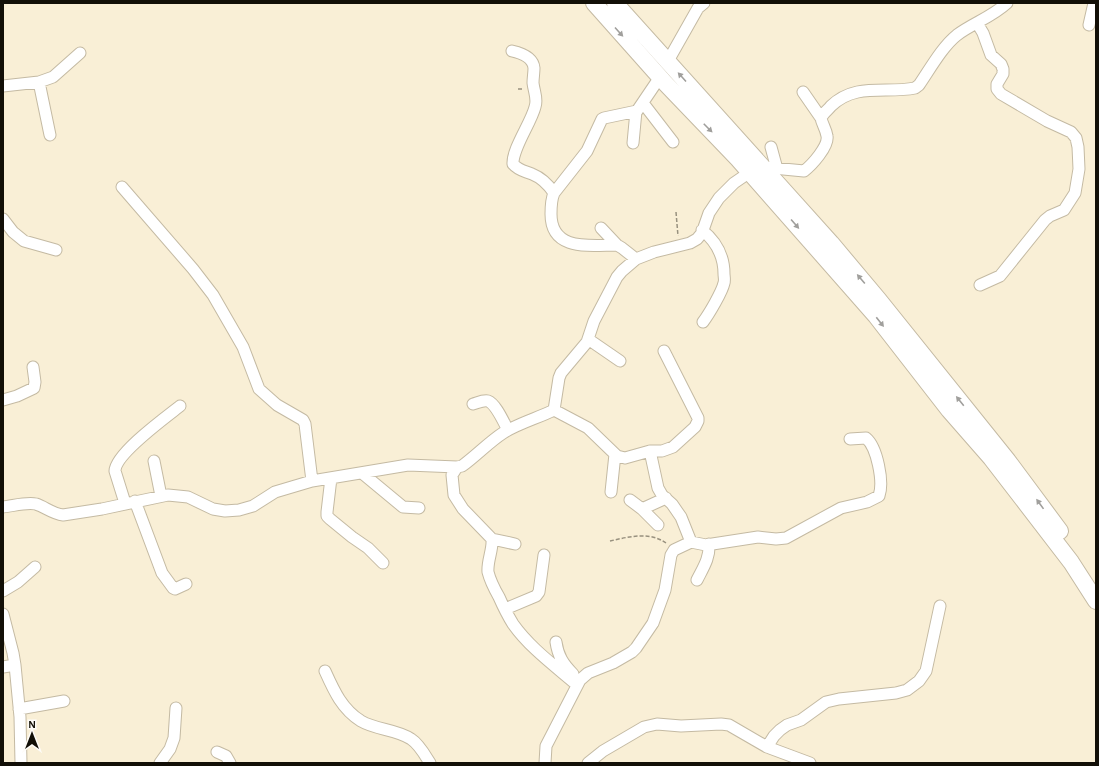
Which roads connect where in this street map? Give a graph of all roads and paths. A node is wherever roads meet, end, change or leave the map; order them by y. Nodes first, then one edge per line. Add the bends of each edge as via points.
1 (594, 3) edge
2 (616, 3) edge
3 (704, 3) edge
4 (1007, 3) edge
5 (1094, 3) edge
6 (977, 23) junction
7 (1089, 25) dead end
8 (512, 51) dead end
9 (80, 52) dead end
10 (668, 61) junction
11 (660, 77) junction
12 (39, 82) junction
13 (3, 86) edge
14 (804, 92) dead end
15 (639, 107) junction
16 (821, 118) junction
17 (50, 135) dead end
18 (673, 142) dead end
19 (633, 143) dead end
20 (771, 147) dead end
21 (763, 169) junction
22 (122, 187) dead end
23 (554, 193) junction
24 (676, 212) dead end
25 (3, 218) edge
26 (601, 228) dead end
27 (702, 230) junction
28 (617, 246) junction
29 (678, 246) junction
30 (56, 250) dead end
31 (636, 259) junction
32 (980, 286) dead end
33 (703, 322) dead end
34 (588, 339) junction
35 (664, 351) dead end
36 (620, 361) dead end
37 (33, 367) dead end
38 (3, 400) edge
39 (473, 404) dead end
40 (180, 406) dead end
41 (554, 410) junction
42 (508, 430) junction
43 (850, 439) dead end
44 (650, 451) junction
45 (992, 451) junction
46 (615, 454) junction
47 (154, 461) dead end
48 (457, 467) junction
49 (362, 473) junction
50 (331, 478) junction
51 (312, 481) junction
52 (611, 492) dead end
53 (161, 496) junction
54 (666, 498) junction
55 (630, 500) dead end
56 (130, 502) junction
57 (3, 507) edge
58 (419, 508) dead end
59 (642, 508) junction
60 (658, 525) dead end
61 (492, 539) junction
62 (610, 541) dead end
63 (691, 542) junction
64 (515, 544) dead end
65 (709, 544) junction
66 (674, 550) junction
67 (544, 555) dead end
68 (383, 563) dead end
69 (35, 567) dead end
70 (697, 580) dead end
71 (1096, 581) edge
72 (186, 584) dead end
73 (3, 591) edge
74 (1096, 601) edge
75 (940, 606) dead end
76 (505, 609) junction
77 (3, 614) edge
78 (556, 642) dead end
79 (15, 665) junction
80 (3, 667) edge
81 (325, 671) dead end
82 (579, 682) junction
83 (64, 701) dead end
84 (176, 708) dead end
85 (19, 709) junction
86 (767, 747) junction
87 (217, 752) dead end
88 (21, 763) edge
89 (160, 763) edge
90 (230, 763) edge
91 (430, 763) edge
92 (545, 763) edge
93 (588, 763) edge
94 (810, 763) edge

1 -> 11 highway
2 - 10 highway
3 - 10 street via 698,8
4 - 6 street
5 - 7 street
6 - 16 street via 949,42 915,88 861,91 848,95 836,102
6 - 32 street via 991,55 1003,68 996,84 997,89 1001,94 1047,121 1071,132 1078,147 1079,169 1075,193 1064,210 1045,220 1000,276
8 - 23 street via 527,56 534,66 533,84 536,95 536,106 517,148 513,164 543,180
9 - 12 street via 53,76
21 -> 10 highway
11 - 15 street
11 -> 21 highway
12 - 13 street
12 - 17 street
14 - 16 street
15 - 18 street
15 - 19 street
15 - 23 street via 602,119 587,151
16 - 21 street via 828,140 807,169
20 - 21 street
21 - 27 street via 734,183 719,198
21 - 45 highway via 878,299
22 - 51 street via 213,295 243,347 259,389 306,424
23 - 28 street via 551,223 564,241 577,245
24 - 29 path
25 - 30 street via 13,232 24,241
26 - 28 street
27 - 29 street via 697,239
27 - 33 street via 710,236 721,255 725,282
28 - 31 street
29 - 31 street
31 - 34 street via 617,277 594,321
34 - 36 street
34 - 41 street via 561,373
35 - 44 street via 698,421 673,447 662,451
37 - 38 street via 34,388
39 - 42 street via 486,401 492,404
40 - 56 street via 132,446 115,467
41 - 42 street
41 - 46 street via 588,428
42 - 48 street via 462,466
43 - 65 street via 866,438 872,444 880,473 882,489 879,496 867,502 841,508 786,538 758,537
44 - 46 street via 624,458
44 - 54 street via 658,488
71 -> 45 highway
45 - 74 highway
46 - 52 street
47 - 53 street
48 - 49 street via 408,465
48 - 61 street via 452,475 454,495
49 - 50 street
49 - 58 street via 403,507
50 - 51 street
50 - 68 street via 327,516
51 - 53 street via 275,492 252,506 239,510 212,509 180,495
53 - 56 street
54 - 59 street
54 - 63 street via 681,516
55 - 59 street
56 - 57 street via 63,515 37,504
56 - 72 street via 162,573 175,589
59 - 60 street
61 - 64 street
61 - 76 street via 488,572
62 - 66 path via 634,536 649,537 664,542
63 - 65 street
63 - 66 street
65 - 70 street via 708,558
66 - 82 street via 665,590 653,623 636,648 613,663 588,673
67 - 76 street via 539,592 536,596
69 - 73 street
75 - 86 street via 926,671 919,681 896,694 826,702 801,720 780,730
76 - 82 street via 513,623 538,652
77 - 79 street
78 - 82 street via 562,661
79 - 80 street
79 - 85 street
81 - 91 street via 340,701 348,710 375,727 412,739
82 - 92 street via 546,746
83 - 85 street
84 - 89 street via 174,738
85 - 88 street
86 - 93 street via 729,725 657,724 644,727 602,751
86 - 94 street
87 - 90 street via 226,756

